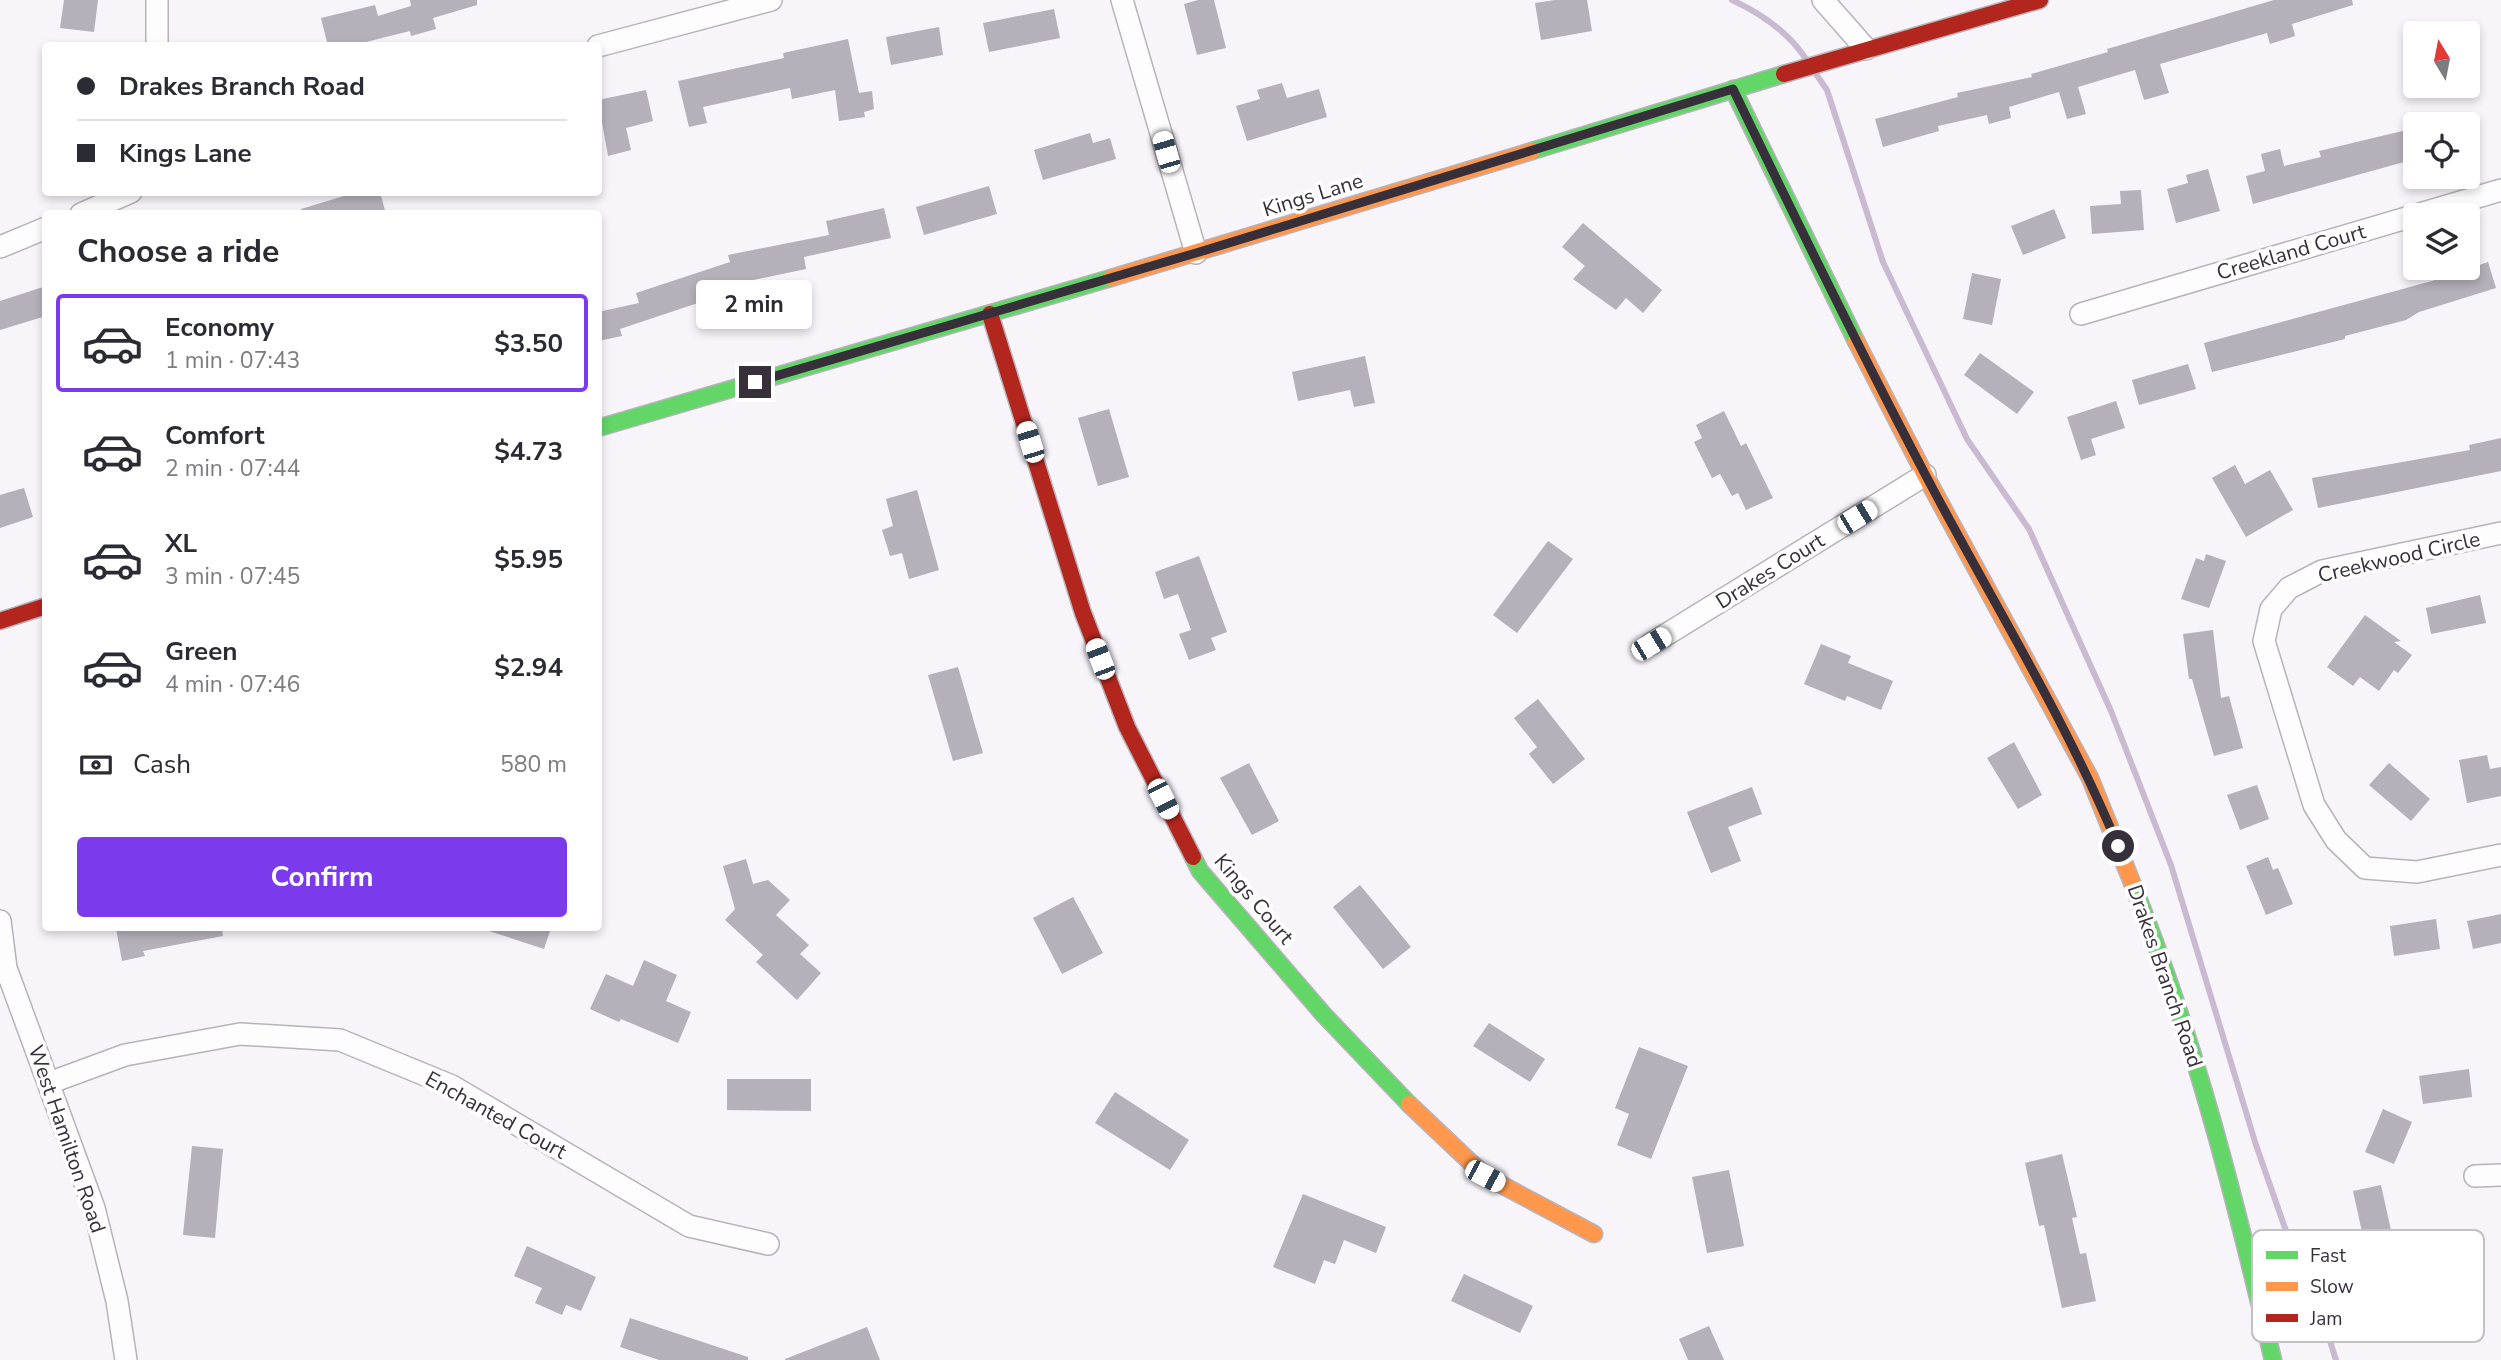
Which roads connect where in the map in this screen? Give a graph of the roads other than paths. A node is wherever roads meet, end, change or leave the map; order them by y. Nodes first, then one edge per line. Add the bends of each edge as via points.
1 (157, 0) edge
2 (771, 0) edge
3 (1122, 0) edge
4 (1823, 0) edge
5 (2040, 0) edge
6 (157, 42) edge
7 (602, 45) edge
8 (1867, 49) junction
9 (1733, 89) junction
10 (2501, 190) edge
11 (122, 196) edge
12 (89, 210) edge
13 (42, 230) edge
14 (0, 247) edge
15 (1196, 253) junction
16 (990, 314) junction
17 (2081, 314) dead end
18 (602, 427) edge
19 (1925, 475) junction
20 (2501, 533) edge
21 (42, 607) edge
22 (0, 621) edge
23 (1651, 644) dead end
24 (2501, 855) edge
25 (0, 921) edge
26 (49, 1083) junction
27 (2501, 1175) edge
28 (2475, 1176) dead end
29 (1594, 1234) dead end
30 (768, 1244) dead end
31 (2252, 1271) edge
32 (2269, 1342) edge
33 (126, 1360) edge
34 (2273, 1360) edge

1 - 6 street
2 - 7 street
3 - 15 street
4 - 8 street
5 - 8 street, Kings Lane
8 - 9 street, Kings Lane
9 - 15 street, Kings Lane
9 - 19 street, Drakes Branch Road
10 - 17 street, Creekland Court
11 - 12 street
13 - 14 street
15 - 16 street, Kings Lane
16 - 18 street, Kings Lane
16 - 29 street, Kings Court via 1083,614 1127,727 1199,871 1324,1015 1485,1176
19 - 23 street, Drakes Court
19 - 31 street, Drakes Branch Road via 2090,778 2191,1041
20 - 24 street, Creekwood Circle via 2322,571 2289,589 2271,610 2264,641 2314,805 2336,840 2365,868 2417,872
21 - 22 street
25 - 26 street, West Hamilton Road via 6,968
26 - 30 street, Enchanted Court via 125,1055 240,1034 340,1040 452,1086 689,1226
26 - 33 street, West Hamilton Road via 94,1208
27 - 28 street
32 - 34 street, Drakes Branch Road

